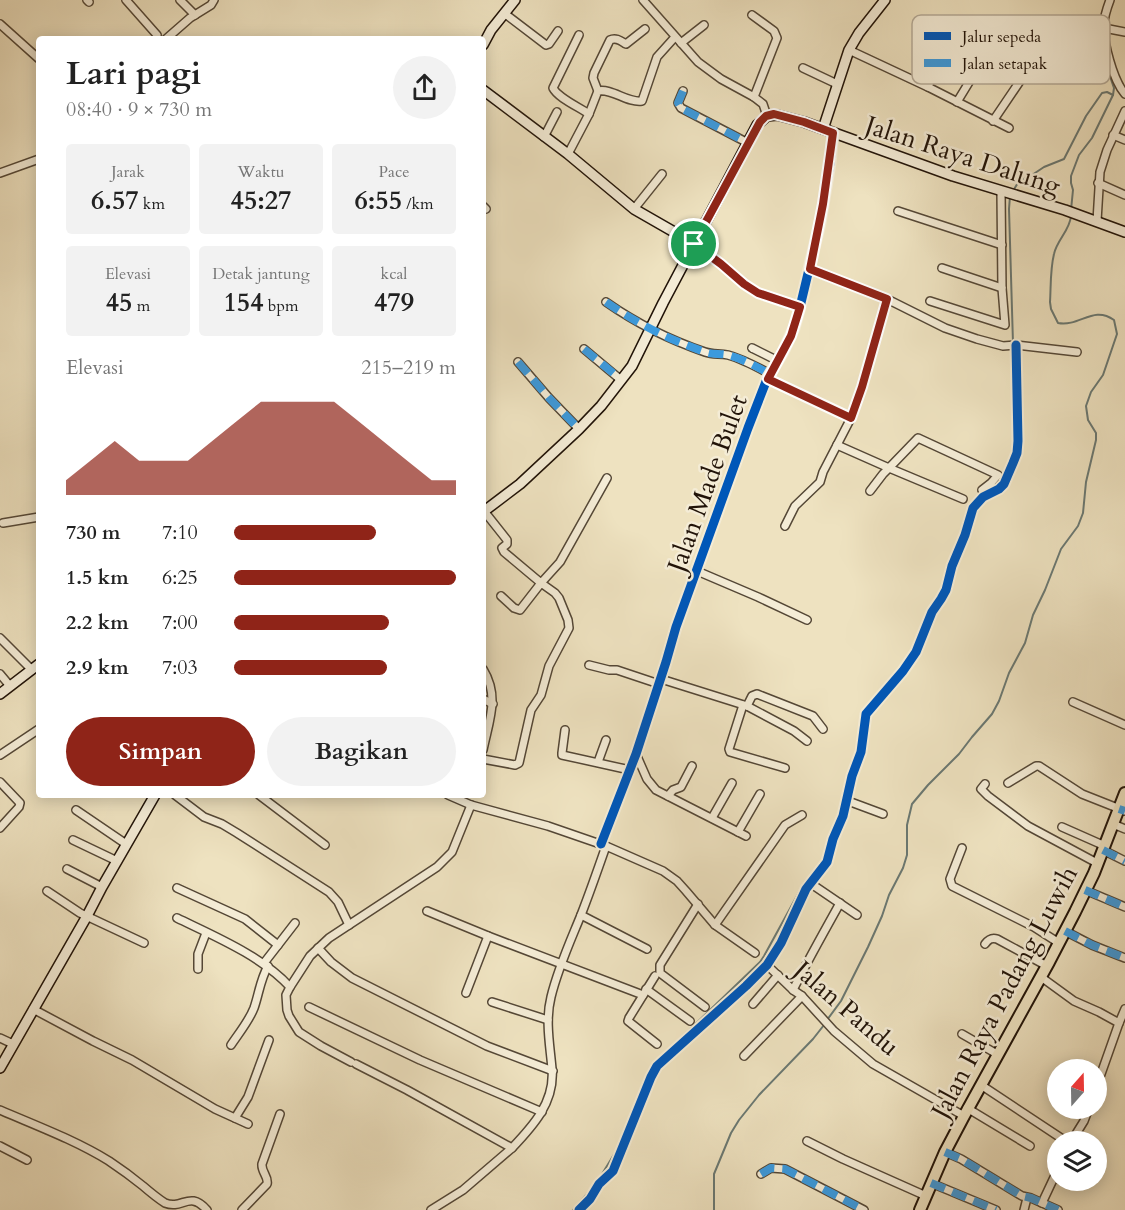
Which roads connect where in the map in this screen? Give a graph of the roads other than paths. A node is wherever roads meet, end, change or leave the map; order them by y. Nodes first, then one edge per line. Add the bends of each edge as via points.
1 (126, 0) edge
2 (180, 0) edge
3 (214, 0) edge
4 (515, 0) edge
5 (643, 0) edge
6 (885, 0) edge
7 (1110, 0) edge
8 (504, 13) junction
9 (195, 15) junction
10 (752, 15) dead end
11 (1106, 15) edge
12 (0, 24) edge
13 (705, 25) dead end
14 (645, 29) dead end
15 (1110, 29) edge
16 (558, 31) dead end
17 (1125, 32) edge
18 (157, 35) dead end
19 (579, 35) dead end
20 (170, 36) edge
21 (675, 37) junction
22 (486, 39) edge
23 (681, 43) junction
24 (849, 50) junction
25 (1110, 55) edge
26 (36, 57) edge
27 (803, 68) dead end
28 (912, 80) edge
29 (837, 84) junction
30 (922, 84) edge
31 (929, 84) edge
32 (968, 84) edge
33 (1019, 84) edge
34 (928, 87) junction
35 (598, 91) junction
36 (683, 91) dead end
37 (486, 92) edge
38 (1125, 94) edge
39 (754, 97) junction
40 (957, 102) junction
41 (1125, 111) edge
42 (556, 112) dead end
43 (589, 114) junction
44 (766, 116) junction
45 (993, 121) junction
46 (1009, 128) dead end
47 (823, 129) junction
48 (833, 133) junction
49 (1113, 135) junction
50 (544, 137) junction
51 (1125, 140) edge
52 (748, 143) junction
53 (567, 154) junction
54 (36, 160) edge
55 (0, 174) edge
56 (662, 174) dead end
57 (1098, 183) junction
58 (1001, 192) junction
59 (1125, 195) edge
60 (634, 209) junction
61 (898, 211) dead end
62 (1097, 222) junction
63 (1125, 232) edge
64 (694, 244) junction
65 (1002, 245) junction
66 (942, 268) dead end
67 (810, 269) junction
68 (1002, 288) junction
69 (887, 299) junction
70 (930, 301) dead end
71 (606, 302) dead end
72 (800, 307) junction
73 (650, 329) junction
74 (1016, 345) junction
75 (752, 348) dead end
76 (584, 349) dead end
77 (1077, 352) dead end
78 (778, 361) junction
79 (518, 362) dead end
80 (769, 377) junction
81 (621, 380) junction
82 (851, 418) junction
83 (579, 429) junction
84 (837, 445) junction
85 (889, 468) junction
86 (607, 478) dead end
87 (982, 490) dead end
88 (870, 491) dead end
89 (963, 499) dead end
90 (486, 510) edge
91 (486, 514) edge
92 (36, 517) edge
93 (3, 523) dead end
94 (785, 526) dead end
95 (697, 571) junction
96 (541, 583) junction
97 (501, 597) dead end
98 (807, 620) dead end
99 (0, 638) edge
100 (589, 664) dead end
101 (36, 667) edge
102 (0, 674) edge
103 (486, 675) edge
104 (660, 681) junction
105 (10, 686) junction
106 (0, 694) edge
107 (486, 700) edge
108 (1073, 702) dead end
109 (493, 704) junction
110 (745, 706) junction
111 (1125, 725) edge
112 (823, 729) dead end
113 (565, 730) dead end
114 (36, 731) edge
115 (486, 736) edge
116 (606, 740) dead end
117 (807, 741) dead end
118 (1, 752) edge
119 (636, 754) junction
120 (486, 760) edge
121 (598, 762) junction
122 (692, 766) dead end
123 (785, 768) dead end
124 (630, 770) junction
125 (0, 782) edge
126 (732, 783) dead end
127 (1008, 783) dead end
128 (985, 784) dead end
129 (1125, 793) edge
130 (760, 794) dead end
131 (668, 796) junction
132 (153, 798) edge
133 (179, 798) edge
134 (263, 798) edge
135 (455, 798) edge
136 (848, 801) junction
137 (471, 805) junction
138 (76, 810) dead end
139 (1122, 810) edge
140 (883, 814) dead end
141 (802, 815) dead end
142 (712, 818) junction
143 (1113, 825) junction
144 (1062, 827) dead end
145 (0, 828) edge
146 (1125, 828) edge
147 (738, 832) junction
148 (746, 836) dead end
149 (73, 840) dead end
150 (126, 844) junction
151 (325, 844) dead end
152 (604, 845) junction
153 (962, 848) dead end
154 (1104, 848) junction
155 (117, 861) junction
156 (1125, 861) edge
157 (1097, 863) junction
158 (67, 869) dead end
159 (810, 884) junction
160 (102, 887) junction
161 (177, 888) dead end
162 (1085, 890) junction
163 (46, 891) dead end
164 (840, 903) junction
165 (698, 904) junction
166 (1125, 907) edge
167 (427, 911) dead end
168 (581, 915) junction
169 (857, 915) dead end
170 (87, 916) junction
171 (177, 918) dead end
172 (295, 923) dead end
173 (349, 925) junction
174 (715, 925) junction
175 (1065, 931) junction
176 (207, 933) junction
177 (488, 936) junction
178 (1059, 943) junction
179 (144, 944) dead end
180 (278, 945) junction
181 (985, 945) dead end
182 (318, 948) junction
183 (647, 949) dead end
184 (755, 953) dead end
185 (1125, 958) edge
186 (561, 964) junction
187 (266, 965) junction
188 (767, 965) junction
189 (1047, 966) junction
190 (198, 969) dead end
191 (778, 975) junction
192 (655, 976) dead end
193 (1041, 977) junction
194 (290, 987) junction
195 (793, 990) junction
196 (645, 992) junction
197 (466, 993) dead end
198 (802, 996) junction
199 (492, 1002) dead end
200 (753, 1004) dead end
201 (309, 1007) dead end
202 (705, 1007) dead end
203 (33, 1009) junction
204 (1125, 1009) edge
205 (548, 1020) junction
206 (690, 1022) dead end
207 (1119, 1023) junction
208 (962, 1034) dead end
209 (0, 1038) edge
210 (269, 1040) dead end
211 (13, 1044) junction
212 (231, 1044) dead end
213 (657, 1044) dead end
214 (997, 1054) junction
215 (744, 1056) dead end
216 (1106, 1059) edge
217 (0, 1068) edge
218 (553, 1071) junction
219 (981, 1085) junction
220 (0, 1110) edge
221 (542, 1112) junction
222 (965, 1112) junction
223 (280, 1114) dead end
224 (235, 1118) junction
225 (248, 1124) dead end
226 (1052, 1131) edge
227 (807, 1141) dead end
228 (0, 1146) edge
229 (1030, 1146) dead end
230 (512, 1148) junction
231 (945, 1152) junction
232 (27, 1160) dead end
233 (761, 1174) dead end
234 (931, 1183) junction
235 (1048, 1191) edge
236 (926, 1196) junction
237 (1028, 1198) junction
238 (1042, 1203) junction
239 (179, 1208) edge
240 (207, 1210) edge
241 (242, 1210) edge
242 (431, 1210) edge
243 (579, 1210) edge
244 (864, 1210) edge
245 (920, 1210) edge
246 (996, 1210) edge
247 (1024, 1210) edge
248 (1058, 1210) edge

1 - 18 street
2 - 9 street
3 - 9 street
4 - 8 street
5 - 21 street
6 - 24 street
7 - 11 street
8 - 16 street via 546,45
8 - 22 street
9 - 20 street
10 - 39 street via 774,31 777,38
12 - 26 street
13 - 23 street
14 - 35 street via 626,44 610,40 594,73
15 - 17 street
19 - 43 street via 553,88
21 - 23 street
21 - 35 street via 657,57 642,101
23 - 39 street via 710,72
24 - 28 street
24 - 29 street
25 - 38 street via 1115,78
27 - 29 street
29 - 47 street
30 - 34 street
31 - 34 street
32 - 40 street
33 - 45 street
34 - 40 street
35 - 43 street
36 - 52 street via 678,103 681,108
37 - 50 street
39 - 44 street via 763,104
40 - 45 street
41 - 49 street
42 - 50 street
43 - 53 street
44 - 47 street, Jalan Raya Dalung via 783,116
44 - 52 street
45 - 46 street
47 - 48 street, Jalan Raya Dalung
48 - 58 street, Jalan Raya Dalung
48 - 67 street, Jalan Made Bulet
49 - 51 street
49 - 57 street
50 - 53 street
52 - 64 street
53 - 60 street
54 - 55 street
56 - 60 street
57 - 59 street
57 - 62 street
58 - 62 street, Jalan Raya Dalung
58 - 65 street
60 - 64 street
61 - 65 street
62 - 63 street, Jalan Raya Dalung
64 - 72 street via 758,293
64 - 73 street
65 - 68 street
66 - 68 street
67 - 69 street
67 - 72 street, Jalan Made Bulet
68 - 70 street via 1005,325
69 - 74 street via 966,336 1003,346
69 - 82 street
71 - 73 street
72 - 78 street, Jalan Made Bulet
73 - 80 street via 712,354 727,354
73 - 81 street
74 - 77 street
74 - 136 street via 1017,453 1002,486 983,497 974,508 946,590 932,612 916,652 866,714
75 - 78 street
76 - 81 street
78 - 80 street, Jalan Made Bulet
79 - 83 street
80 - 82 street
80 - 95 street, Jalan Made Bulet
81 - 83 street
82 - 84 street
83 - 90 street
84 - 85 street
84 - 94 street via 820,482 795,506
85 - 87 street via 918,438 998,475
85 - 88 street
85 - 89 street
86 - 96 street via 560,562
91 - 96 street via 507,540 504,552
92 - 93 street
95 - 98 street
95 - 104 street, Jalan Made Bulet
96 - 97 street via 520,610
96 - 120 street via 559,598 569,628 531,711 519,763
99 - 101 street
100 - 104 street
101 - 105 street
102 - 105 street
103 - 109 street
104 - 110 street
104 - 119 street, Jalan Made Bulet
105 - 106 street
107 - 109 street
108 - 111 street
109 - 115 street
110 - 112 street via 757,694 813,716
110 - 117 street
110 - 123 street via 730,752
113 - 121 street via 562,755
114 - 118 street
116 - 121 street
119 - 124 street, Jalan Made Bulet
119 - 131 street via 649,783
121 - 124 street
122 - 131 street via 681,787
124 - 152 street, Jalan Made Bulet
125 - 145 street via 20,802
126 - 142 street
127 - 139 street via 1039,766 1082,794
128 - 157 street via 981,789 988,796 1028,826
129 - 139 main road, Jalan Raya Padang Luwih
130 - 147 street
131 - 142 street
132 - 150 street
133 - 173 street via 329,892
134 - 151 street
135 - 137 street
136 - 140 street
136 - 159 street via 827,862
137 - 152 street
137 - 173 street via 450,855
138 - 150 street
139 - 143 main road, Jalan Raya Padang Luwih
141 - 174 street via 777,835
142 - 147 street
143 - 146 street
143 - 154 main road, Jalan Raya Padang Luwih
144 - 154 street
147 - 148 street
149 - 155 street
150 - 155 street
152 - 165 street via 663,871
152 - 168 street, Jalan Made Bulet
153 - 178 street via 952,886
154 - 156 street
154 - 157 main road, Jalan Raya Padang Luwih
155 - 160 street
157 - 162 main road, Jalan Raya Padang Luwih
158 - 160 street
159 - 164 street
159 - 188 street
160 - 170 street
161 - 180 street via 245,919
162 - 166 street
162 - 175 main road, Jalan Raya Padang Luwih
163 - 170 street
164 - 169 street
164 - 195 street
165 - 174 street
165 - 202 street via 664,958 660,973
167 - 177 street
168 - 183 street
168 - 186 street, Jalan Made Bulet
170 - 179 street
170 - 203 street
171 - 176 street
172 - 180 street
173 - 182 street
174 - 184 street
175 - 178 main road, Jalan Raya Padang Luwih
175 - 185 street
176 - 187 street
176 - 190 street via 198,954
177 - 186 street
177 - 197 street
178 - 189 main road, Jalan Raya Padang Luwih
180 - 187 street
181 - 189 street via 990,939 997,939
182 - 194 street
182 - 218 street via 351,978 487,1046
186 - 196 street
186 - 205 street, Jalan Made Bulet via 550,998
187 - 194 street
187 - 212 street via 251,1016
188 - 191 street, Jalan Pandu
188 - 243 street via 657,1066 613,1172
189 - 193 main road, Jalan Raya Padang Luwih
191 - 195 street, Jalan Pandu
191 - 200 street
192 - 196 street
193 - 207 street via 1074,1001
193 - 214 main road, Jalan Raya Padang Luwih
194 - 230 street via 287,1010 299,1032
195 - 198 street, Jalan Pandu
196 - 206 street
196 - 213 street via 628,1021
198 - 215 street
198 - 222 street, Jalan Pandu via 834,1031 873,1064
199 - 205 street
201 - 221 street
203 - 211 street
203 - 224 street
204 - 207 street
205 - 218 street, Jalan Made Bulet
207 - 216 street
208 - 214 street
209 - 211 street
210 - 224 street via 248,1097
211 - 217 street
214 - 219 main road, Jalan Raya Padang Luwih
218 - 221 street, Jalan Made Bulet via 550,1095
219 - 222 main road, Jalan Raya Padang Luwih
219 - 226 street
220 - 239 street via 95,1153 167,1204
221 - 230 street, Jalan Made Bulet
222 - 229 street, Jalan Pandu
222 - 231 main road, Jalan Raya Padang Luwih
223 - 241 street via 262,1164 267,1184
224 - 225 street
227 - 236 street
228 - 232 street
230 - 242 street, Jalan Made Bulet via 463,1190
231 - 234 main road, Jalan Raya Padang Luwih
231 - 237 street
233 - 244 street via 771,1168 786,1169
234 - 236 main road, Jalan Raya Padang Luwih
234 - 246 street
235 - 238 street
236 - 245 main road, Jalan Raya Padang Luwih
237 - 238 street
237 - 247 street
238 - 248 street
239 - 240 street via 193,1201

